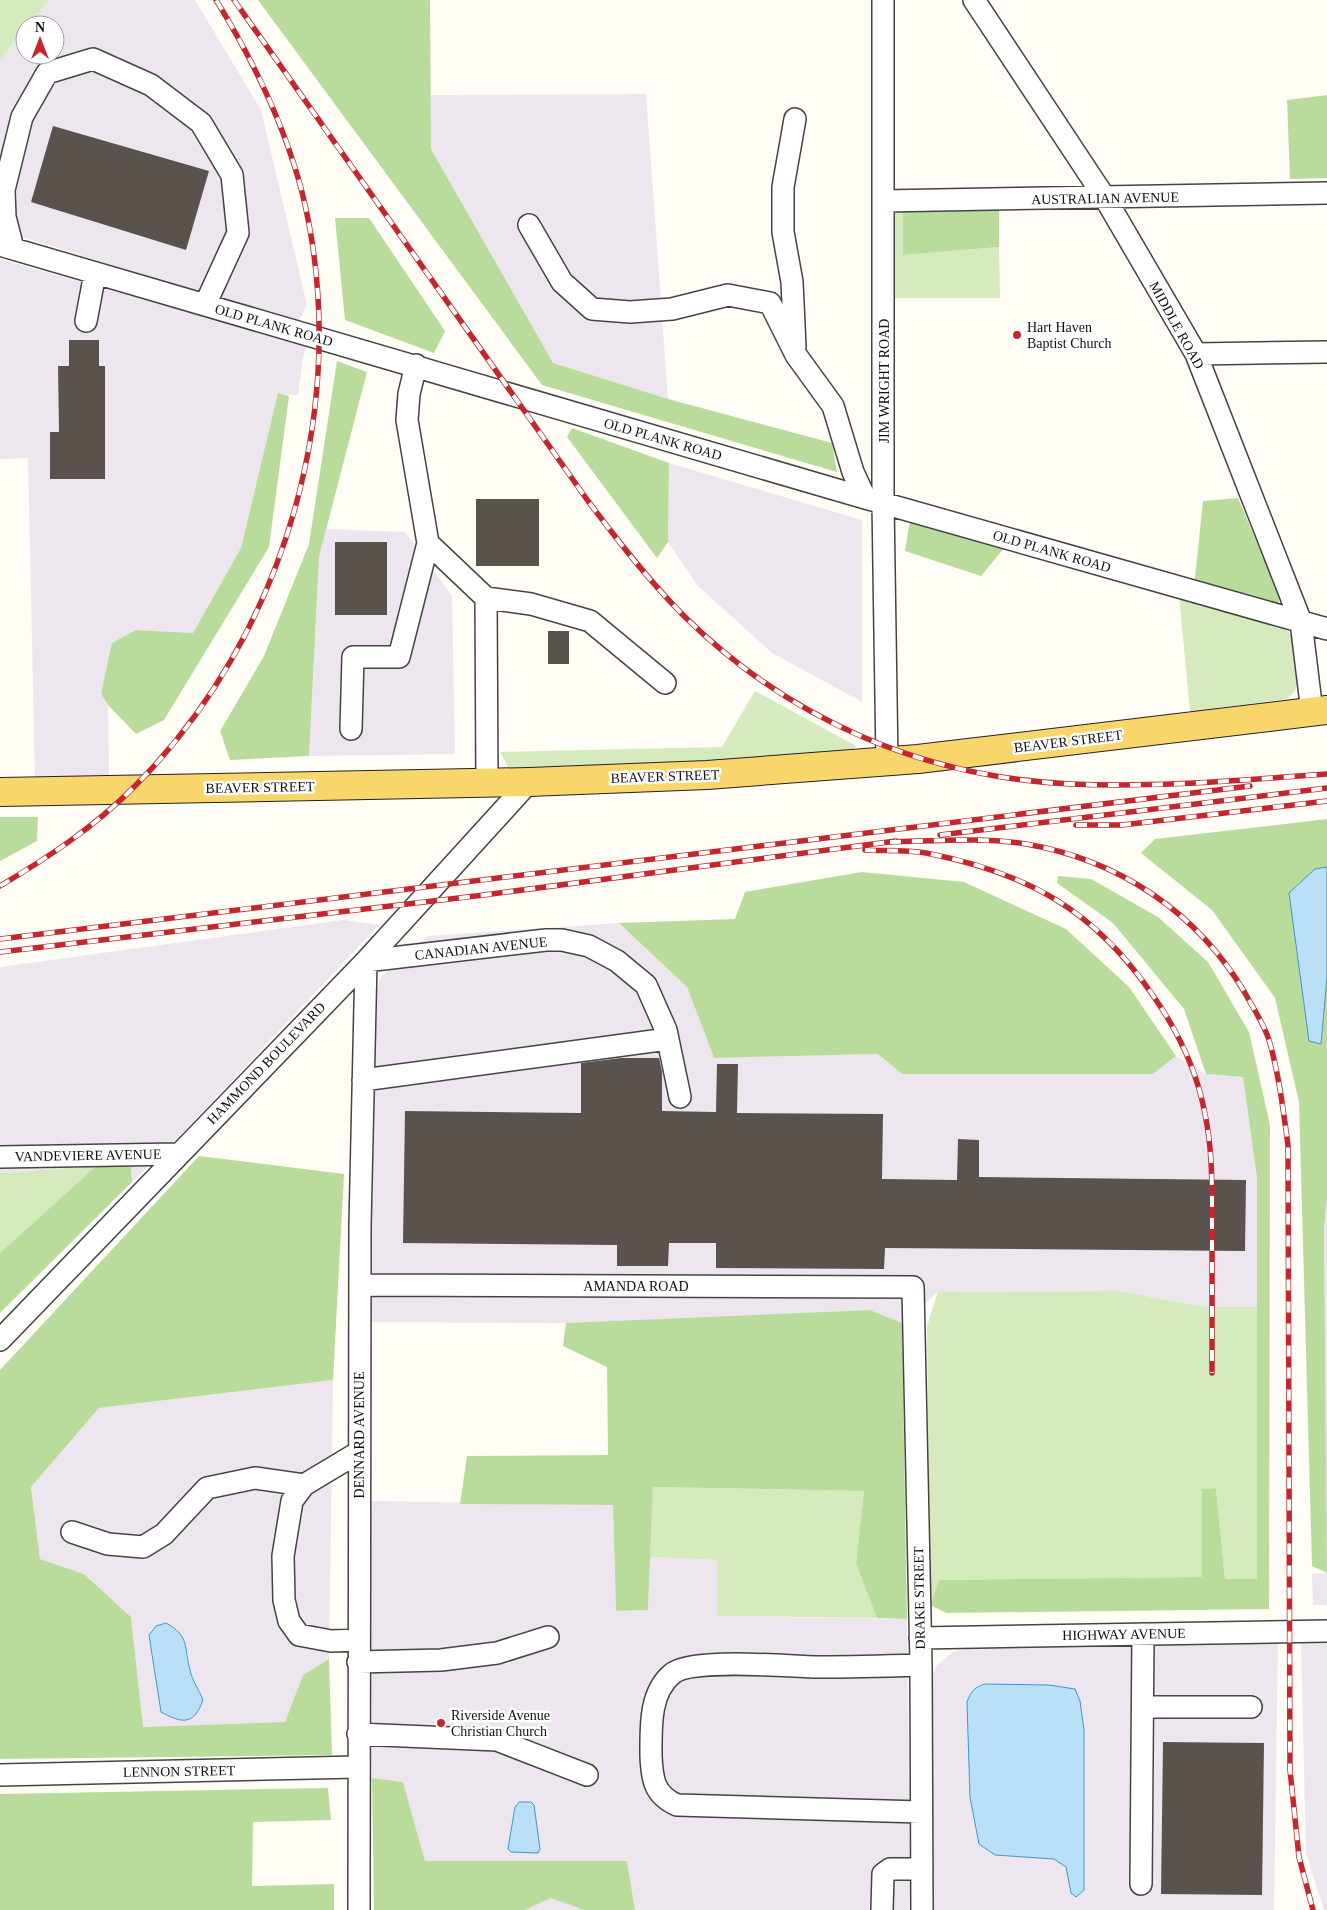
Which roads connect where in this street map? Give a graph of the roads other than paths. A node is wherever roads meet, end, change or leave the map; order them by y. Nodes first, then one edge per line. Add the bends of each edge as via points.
1 (884, 0) edge
2 (974, 0) edge
3 (795, 119) dead end
4 (1327, 193) edge
5 (1105, 198) junction
6 (884, 201) junction
7 (528, 225) dead end
8 (6, 246) edge
9 (95, 273) junction
10 (205, 304) junction
11 (86, 321) dead end
12 (1327, 352) edge
13 (1196, 354) junction
14 (796, 355) junction
15 (416, 365) junction
16 (874, 501) junction
17 (428, 543) junction
18 (486, 598) junction
19 (1301, 622) junction
20 (1327, 629) edge
21 (665, 683) dead end
22 (1320, 711) edge
23 (351, 729) dead end
24 (887, 762) junction
25 (487, 782) junction
26 (528, 782) junction
27 (0, 792) edge
28 (366, 961) junction
29 (668, 1039) junction
30 (363, 1080) junction
31 (680, 1097) dead end
32 (177, 1154) junction
33 (0, 1157) edge
34 (360, 1286) junction
35 (913, 1287) joint
36 (0, 1340) edge
37 (359, 1452) junction
38 (304, 1485) junction
39 (72, 1532) dead end
40 (1327, 1631) edge
41 (1143, 1634) junction
42 (548, 1637) dead end
43 (920, 1638) junction
44 (359, 1640) junction
45 (358, 1662) junction
46 (921, 1665) junction
47 (1143, 1707) junction
48 (1251, 1707) dead end
49 (358, 1734) junction
50 (358, 1768) junction
51 (0, 1775) edge
52 (586, 1775) dead end
53 (921, 1812) junction
54 (922, 1869) junction
55 (1141, 1884) dead end
56 (359, 1910) edge
57 (882, 1910) edge
58 (922, 1910) edge

1 - 6 street, JIM WRIGHT ROAD
2 - 5 street, MIDDLE ROAD
3 - 14 street via 784,187 784,232 792,282
4 - 5 street, AUSTRALIAN AVENUE
5 - 6 street, AUSTRALIAN AVENUE
5 - 13 street, MIDDLE ROAD
6 - 16 street, JIM WRIGHT ROAD
7 - 14 street via 562,282 592,310 672,309 728,295 770,303
8 - 9 street, OLD PLANK ROAD
8 - 10 street via 4,190 22,117 47,73 93,58 151,85 201,123 232,174 238,233
9 - 10 street, OLD PLANK ROAD
9 - 11 street
10 - 15 street, OLD PLANK ROAD
12 - 13 street
13 - 19 street, MIDDLE ROAD
14 - 16 street via 833,406 853,472
15 - 16 street, OLD PLANK ROAD
15 - 17 street via 407,420
16 - 19 street, OLD PLANK ROAD
16 - 24 street, JIM WRIGHT ROAD
17 - 18 street
17 - 23 street via 399,657 353,656
18 - 21 street via 531,604 590,621
18 - 25 street
19 - 20 street, OLD PLANK ROAD
19 - 22 street, MIDDLE ROAD
22 - 24 main road, BEAVER STREET
24 - 26 main road, BEAVER STREET via 708,775
25 - 26 main road, BEAVER STREET
25 - 27 main road, BEAVER STREET
26 - 28 street, HAMMOND BOULEVARD
28 - 29 street, CANADIAN AVENUE via 546,940 576,942 617,961 646,985
28 - 30 street, DENNARD AVENUE
28 - 32 street, HAMMOND BOULEVARD
29 - 30 street
29 - 31 street, CANADIAN AVENUE
30 - 34 street, DENNARD AVENUE
32 - 33 street, VANDEVIERE AVENUE
32 - 36 street, HAMMOND BOULEVARD
34 - 35 street, AMANDA ROAD
34 - 37 street, DENNARD AVENUE
35 - 43 street, DRAKE STREET
37 - 38 street
37 - 44 street, DENNARD AVENUE
38 - 39 street via 255,1478 207,1488 164,1534 143,1547 108,1544
38 - 44 street via 292,1501 283,1556 288,1621 299,1635 308,1638
40 - 41 street, HIGHWAY AVENUE
41 - 43 street, HIGHWAY AVENUE
41 - 47 street
42 - 45 street via 497,1653 441,1660
43 - 46 street, DRAKE STREET
44 - 45 street, DENNARD AVENUE
45 - 49 street, DENNARD AVENUE
46 - 53 street, DRAKE STREET
46 - 53 street via 683,1667 667,1678 656,1699 651,1756 658,1790 664,1799 677,1805
47 - 48 street
47 - 55 street
49 - 50 street, DENNARD AVENUE
49 - 52 street via 497,1740
50 - 51 street, LENNON STREET
50 - 56 street, DENNARD AVENUE
53 - 54 street, DRAKE STREET
54 - 57 street via 890,1869 883,1874
54 - 58 street, DRAKE STREET

